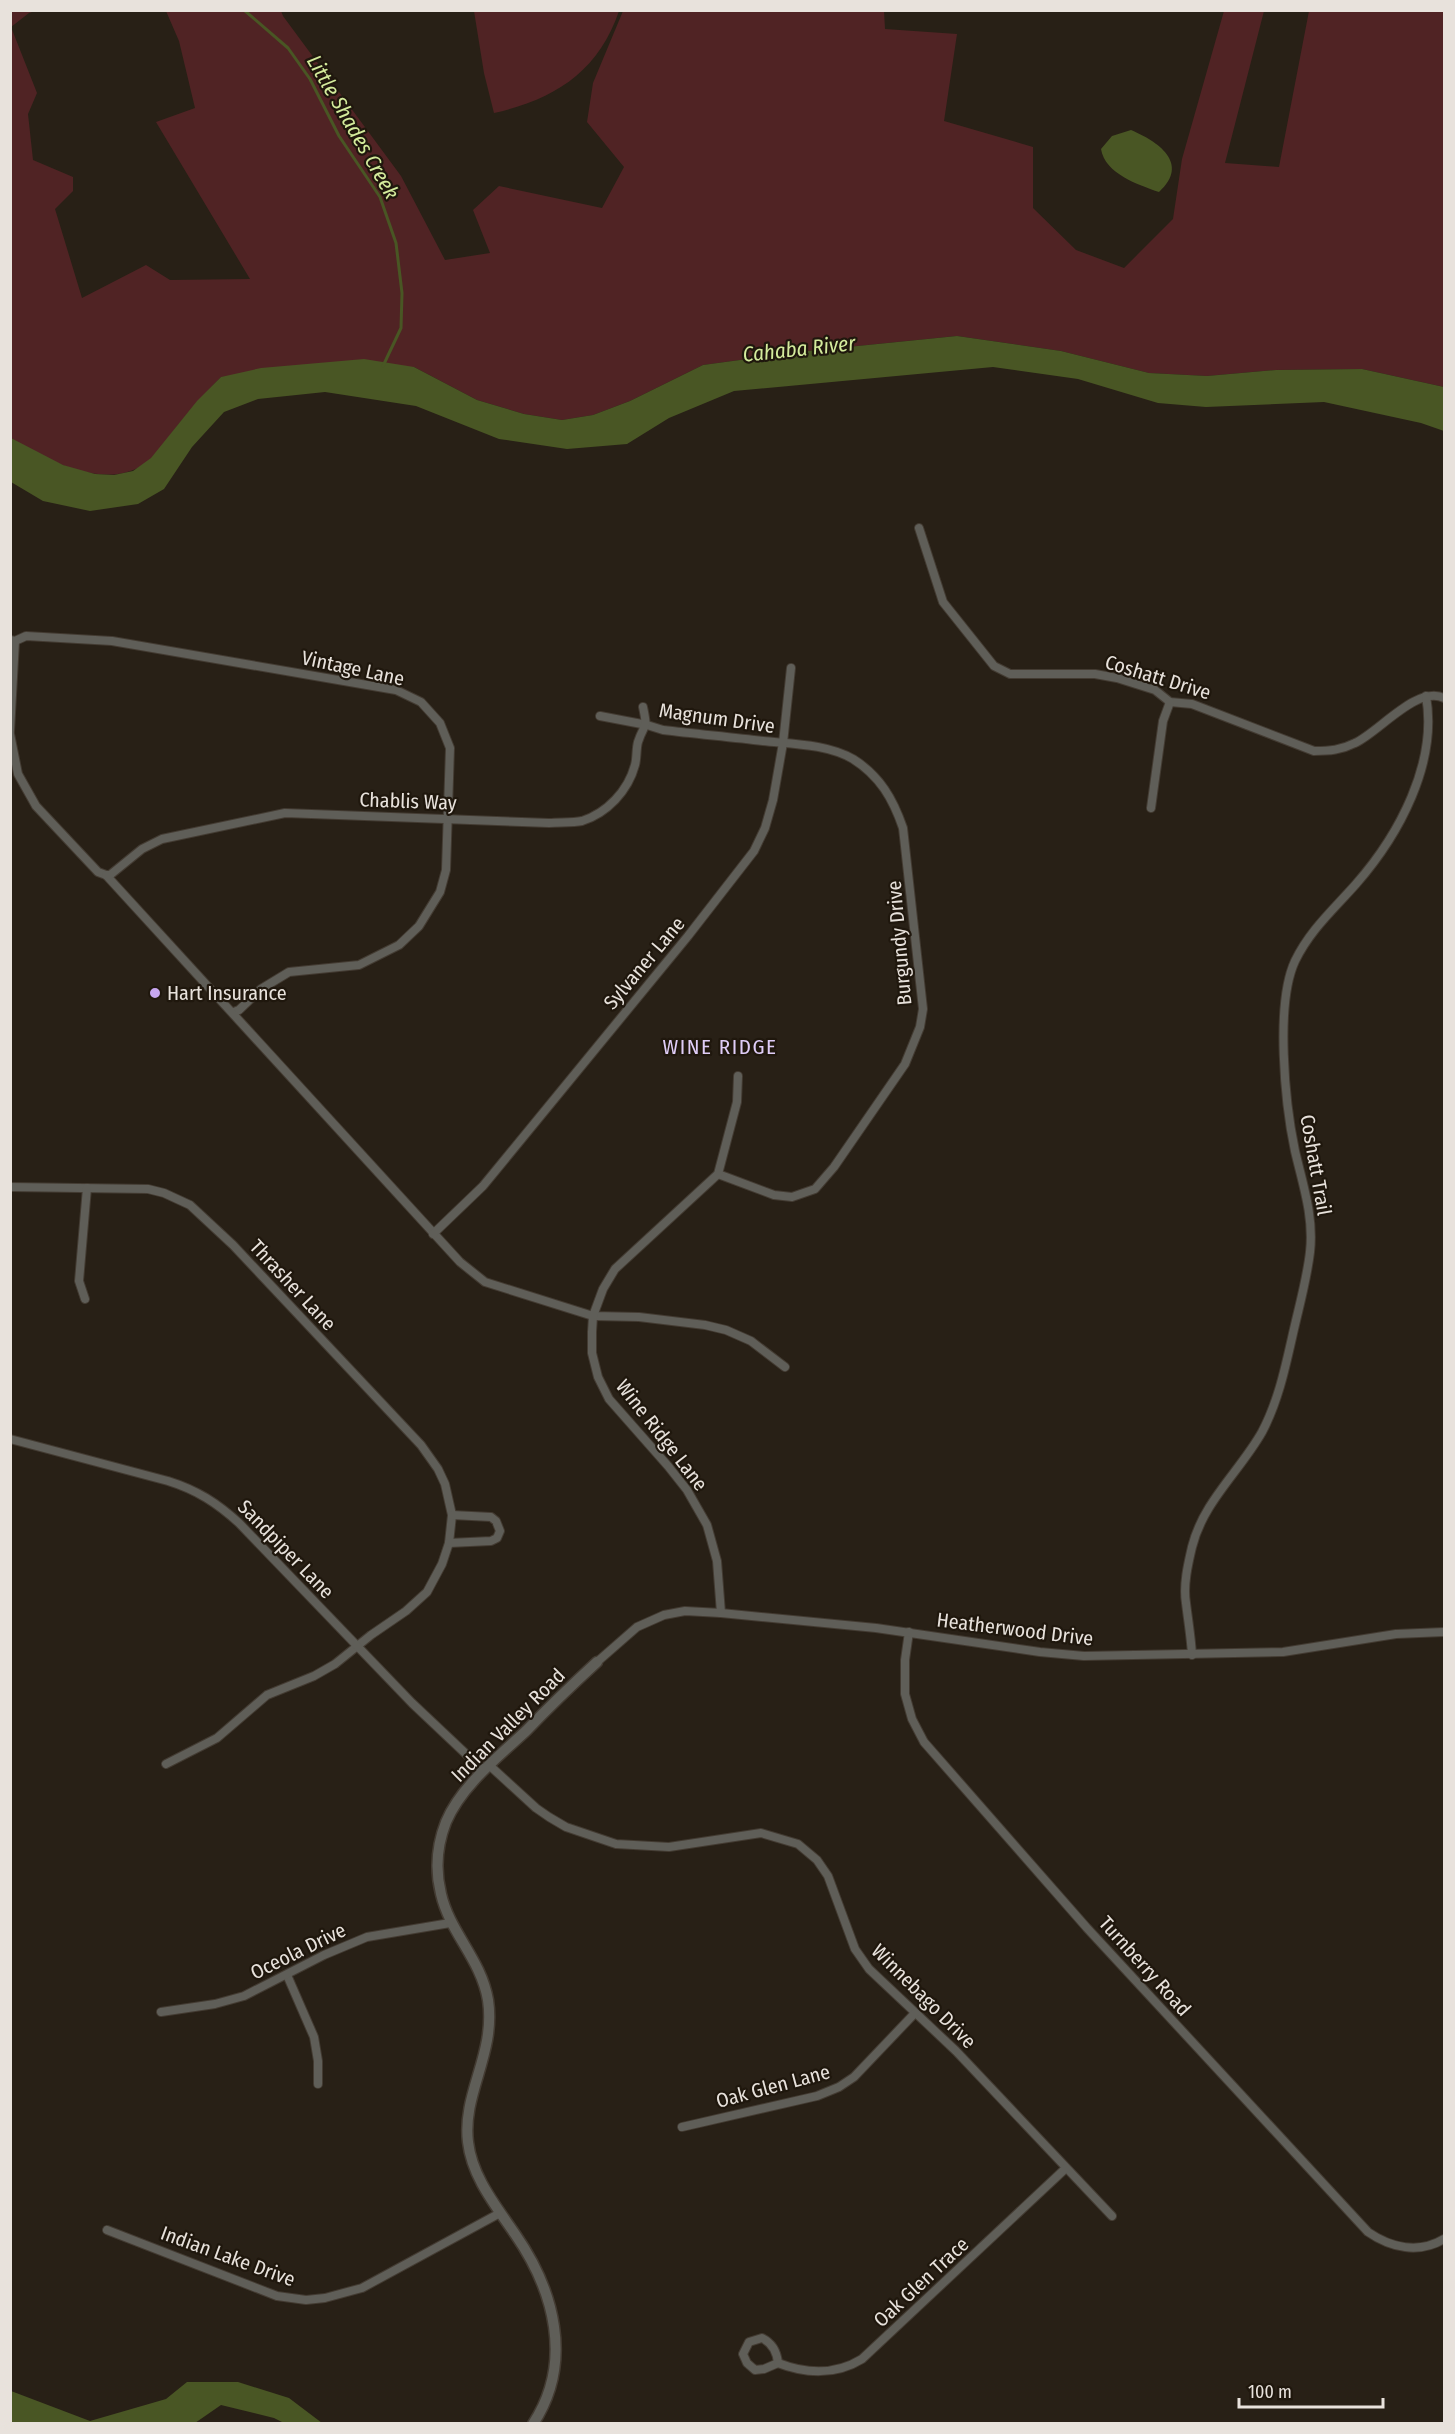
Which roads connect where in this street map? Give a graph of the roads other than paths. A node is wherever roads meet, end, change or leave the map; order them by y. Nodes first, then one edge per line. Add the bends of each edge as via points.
1 (919, 528) dead end
2 (13, 640) edge
3 (791, 668) dead end
4 (1426, 696) junction
5 (1444, 698) edge
6 (1170, 702) junction
7 (643, 706) dead end
8 (600, 716) dead end
9 (647, 725) junction
10 (10, 733) edge
11 (783, 743) junction
12 (1151, 808) dead end
13 (448, 819) junction
14 (106, 875) junction
15 (234, 1012) junction
16 (738, 1076) dead end
17 (718, 1174) junction
18 (10, 1187) edge
19 (87, 1188) junction
20 (433, 1234) junction
21 (85, 1299) dead end
22 (593, 1316) junction
23 (785, 1367) dead end
24 (10, 1439) edge
25 (452, 1515) junction
26 (449, 1543) junction
27 (721, 1612) junction
28 (909, 1632) junction
29 (1444, 1632) edge
30 (357, 1647) junction
31 (1192, 1654) junction
32 (597, 1662) joint
33 (166, 1764) dead end
34 (487, 1768) junction
35 (450, 1923) junction
36 (287, 1975) junction
37 (161, 2012) dead end
38 (915, 2013) junction
39 (318, 2084) dead end
40 (682, 2127) dead end
41 (1066, 2168) junction
42 (500, 2213) junction
43 (1112, 2216) dead end
44 (107, 2230) dead end
45 (1444, 2239) edge
46 (778, 2363) dead end
47 (533, 2424) edge

1 - 6 street, Coshatt Drive via 943,602 994,666 1010,674 1095,674 1117,678 1155,690
2 - 10 street
2 - 13 street, Vintage Lane via 26,636 112,640 396,690 421,702 440,723 450,748
3 - 11 street, Sylvaner Lane
4 - 5 street
4 - 6 street, Coshatt Drive via 1365,737 1335,751 1314,751 1192,704
4 - 31 street, Coshatt Trail via 1429,735 1411,799 1368,869 1306,939 1288,981 1284,1021 1288,1097 1294,1148 1310,1212 1310,1251 1285,1367 1269,1417 1222,1488 1192,1547 1185,1602
6 - 12 street via 1163,722
7 - 9 street
8 - 9 street, Magnum Drive
9 - 11 street, Magnum Drive
9 - 13 street, Chablis Way via 638,742 628,782 605,810 581,821 549,823
10 - 14 street via 18,774 36,806 98,872
11 - 17 street, Burgundy Drive via 818,747 855,760 894,800 903,828 923,1009 905,1064 815,1189 792,1197 774,1195
11 - 20 street, Sylvaner Lane via 773,800 754,851 483,1186
13 - 14 street, Chablis Way via 285,813 162,839
13 - 15 street, Vintage Lane via 446,870 440,892 419,926 399,945 359,965 289,972
14 - 15 street
15 - 20 street
16 - 17 street via 737,1102
17 - 22 street, Wine Ridge Lane via 615,1269
18 - 19 street, Thrasher Lane
19 - 21 street via 79,1281
19 - 25 street, Thrasher Lane via 148,1189 197,1211 421,1445 445,1484
20 - 22 street via 485,1282
22 - 23 street via 639,1317 716,1327 751,1341
22 - 27 street, Wine Ridge Lane via 592,1353 609,1399 687,1490 707,1525 718,1571
24 - 30 street, Sandpiper Lane via 168,1481 206,1496 239,1523
25 - 26 street, Thrasher Lane
25 - 26 street via 491,1517 500,1531 491,1540
26 - 30 street, Thrasher Lane via 427,1592
27 - 28 street, Heatherwood Drive
27 - 32 street, Heatherwood Drive via 663,1615 634,1629
28 - 31 street, Heatherwood Drive via 1040,1652 1113,1656
28 - 45 street, Turnberry Road via 904,1676 908,1709 917,1731 947,1770 1368,2232 1408,2248
29 - 31 street, Heatherwood Drive via 1396,1634 1283,1653
30 - 33 street, Thrasher Lane via 325,1671 267,1695 218,1738
30 - 34 street, Sandpiper Lane via 447,1738
32 - 34 street, Indian Valley Road
34 - 35 street, Indian Valley Road via 457,1803 441,1839 437,1872
34 - 38 street, Winnebago Drive via 549,1817 616,1844 669,1847 761,1833 798,1844 828,1876 861,1959
35 - 36 street, Oceola Drive via 367,1937
35 - 42 street, Indian Valley Road via 476,1964 485,1987 489,2035 470,2109 468,2143 477,2174
36 - 37 street, Oceola Drive via 230,2000
36 - 39 street via 314,2037
38 - 40 street, Oak Glen Lane via 840,2087 817,2096
38 - 41 street, Winnebago Drive
41 - 43 street, Winnebago Drive
41 - 46 street, Oak Glen Trace via 862,2359 833,2371 815,2372
42 - 44 street, Indian Lake Drive via 362,2288 344,2295 306,2300 260,2290
42 - 47 street, Indian Valley Road via 537,2269 553,2317 553,2381

